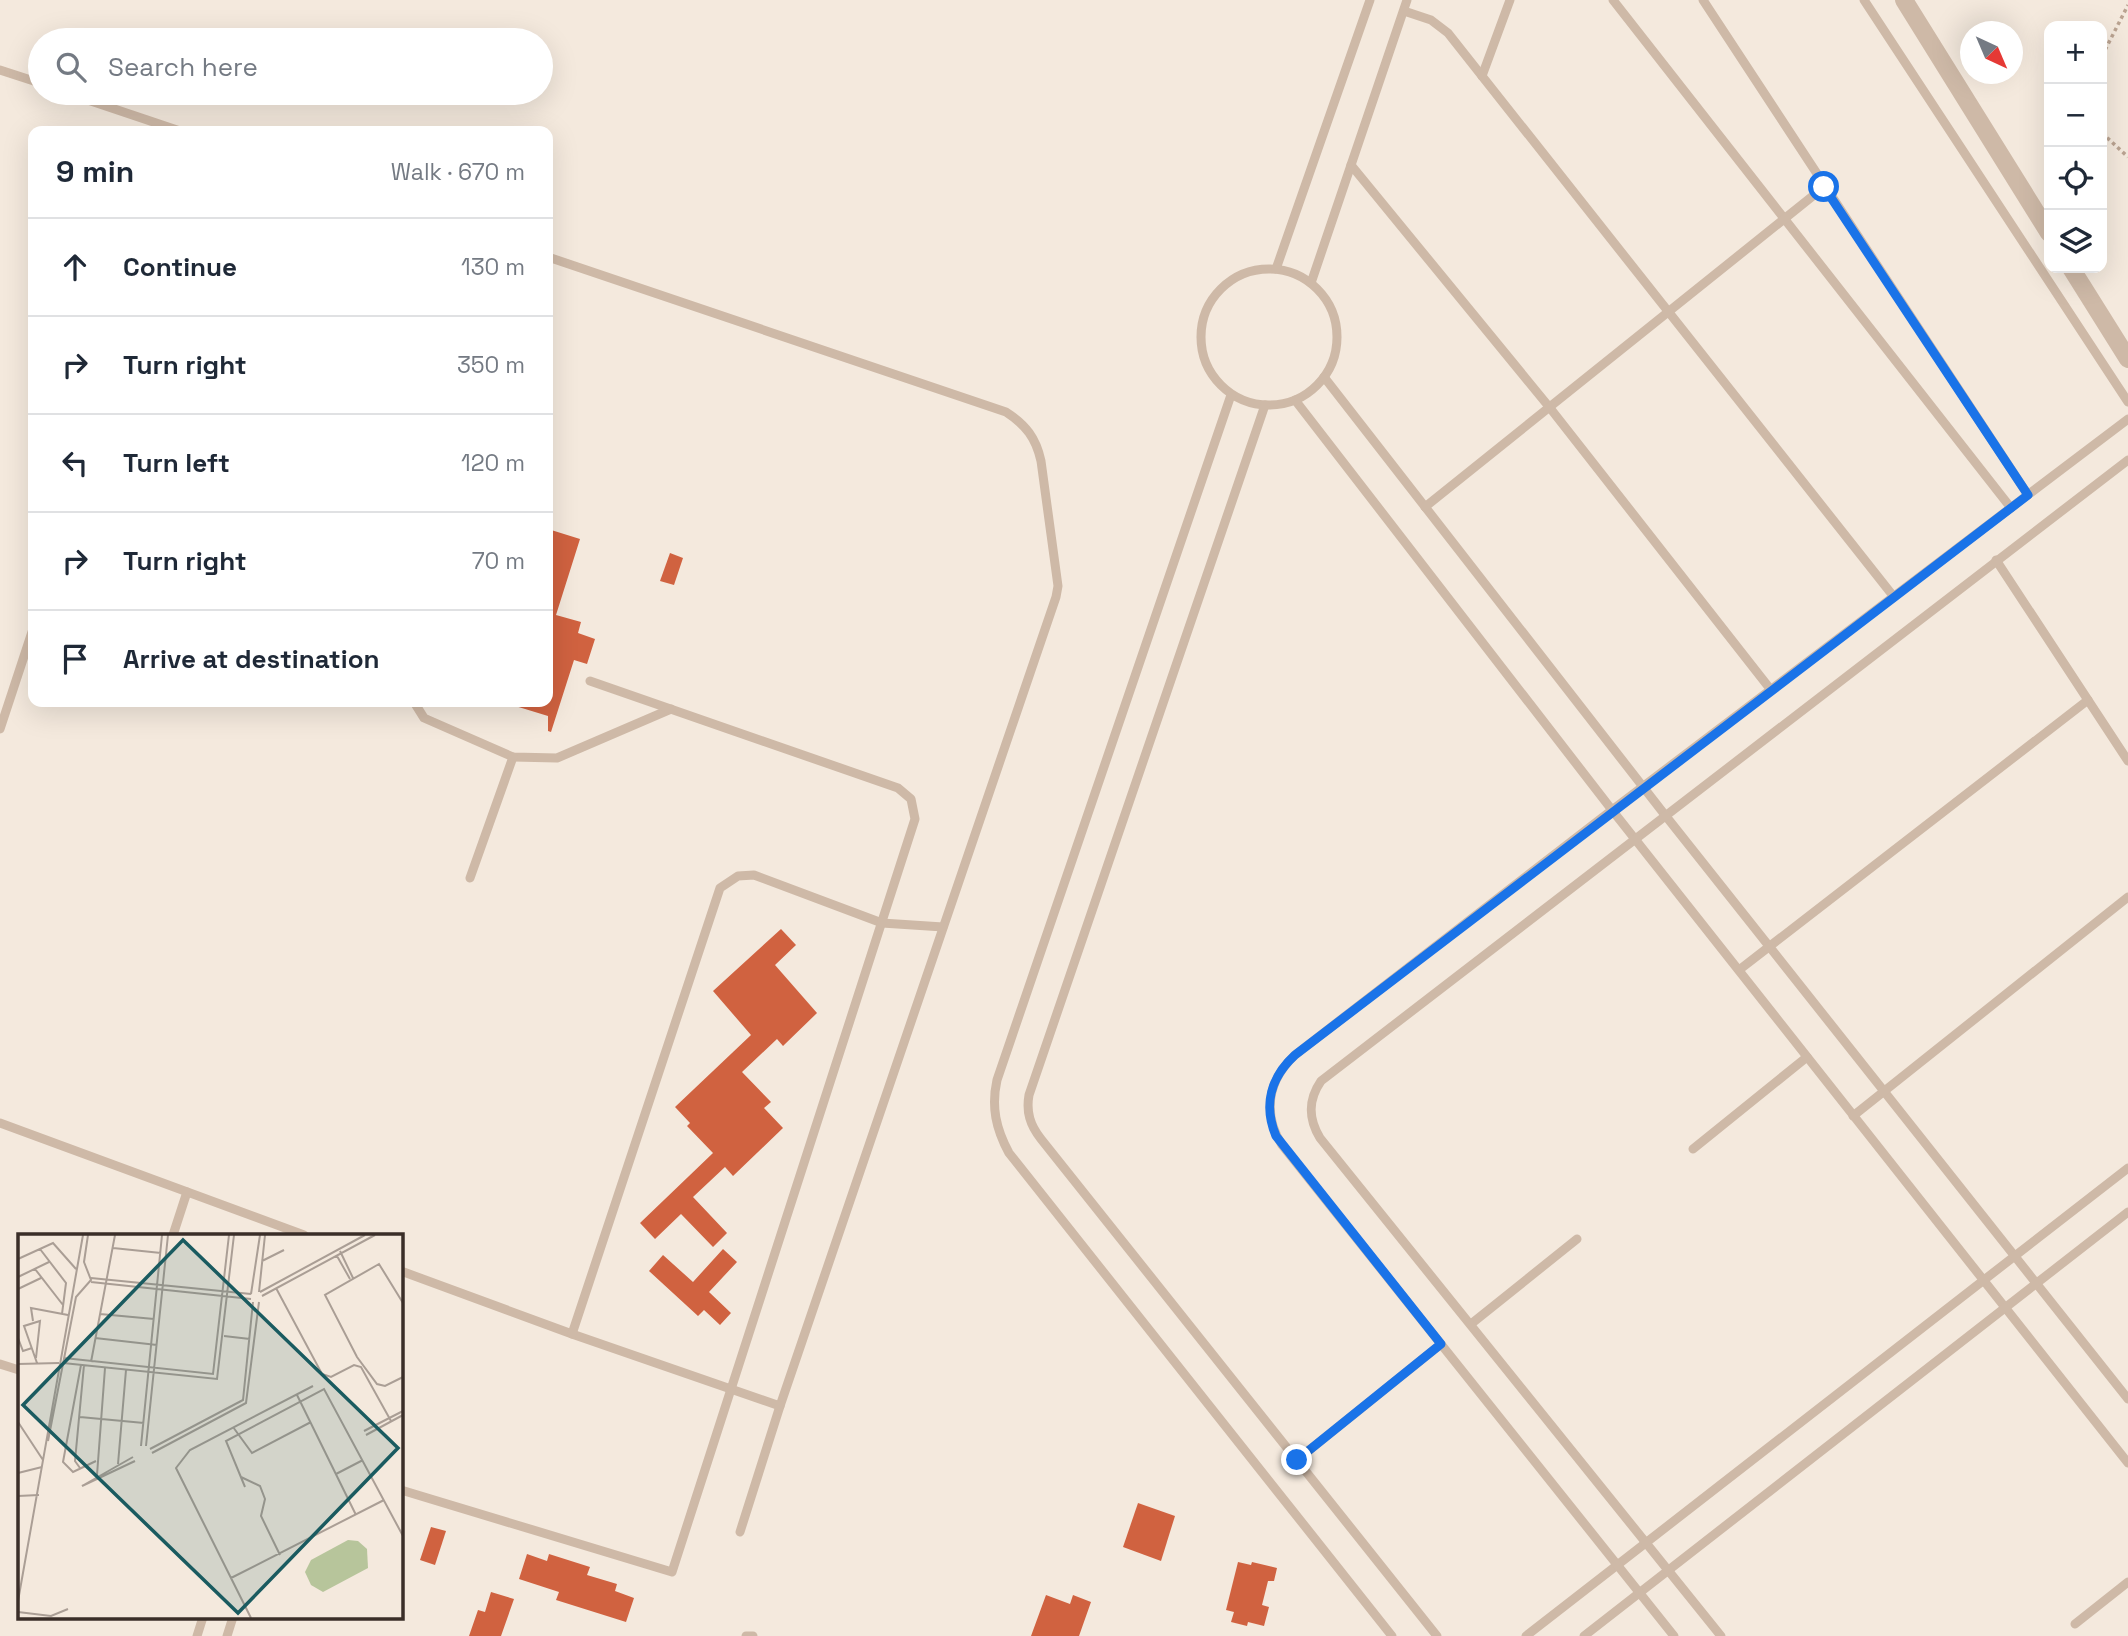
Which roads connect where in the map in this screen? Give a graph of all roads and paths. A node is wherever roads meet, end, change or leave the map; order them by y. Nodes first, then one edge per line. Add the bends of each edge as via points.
1 (1370, 0) edge
2 (1407, 0) edge
3 (1510, 0) edge
4 (1613, 0) edge
5 (1703, 0) edge
6 (1864, 0) edge
7 (1904, 0) edge
8 (2128, 5) edge
9 (1404, 11) junction
10 (2107, 46) edge
11 (0, 70) edge
12 (1482, 76) junction
13 (28, 79) edge
14 (103, 105) edge
15 (165, 126) edge
16 (2107, 138) edge
17 (2128, 157) edge
18 (1351, 165) junction
19 (1824, 187) junction
20 (1785, 219) junction
21 (2044, 225) edge
22 (553, 259) edge
23 (1276, 269) junction
24 (2074, 273) edge
25 (1311, 283) junction
26 (1669, 312) junction
27 (2128, 359) edge
28 (1324, 377) junction
29 (1231, 395) junction
30 (1295, 400) junction
31 (2128, 402) edge
32 (1265, 405) junction
33 (1550, 408) junction
34 (2128, 419) edge
35 (2128, 460) edge
36 (2028, 495) junction
37 (1425, 507) junction
38 (2011, 508) junction
39 (1996, 560) junction
40 (1894, 597) junction
41 (28, 644) edge
42 (590, 681) dead end
43 (1771, 690) junction
44 (2088, 701) junction
45 (417, 707) edge
46 (671, 709) junction
47 (0, 729) edge
48 (513, 757) junction
49 (2128, 761) edge
50 (1643, 787) junction
51 (1612, 810) junction
52 (1665, 815) junction
53 (1635, 839) junction
54 (470, 878) dead end
55 (2128, 897) edge
56 (882, 923) junction
57 (943, 927) junction
58 (1770, 946) junction
59 (1739, 970) junction
60 (1807, 1057) junction
61 (1884, 1091) junction
62 (1853, 1116) junction
63 (0, 1123) edge
64 (1693, 1149) dead end
65 (2128, 1168) edge
66 (187, 1192) junction
67 (2128, 1212) edge
68 (173, 1234) edge
69 (301, 1234) edge
70 (1577, 1239) dead end
71 (2015, 1255) junction
72 (402, 1271) edge
73 (1983, 1280) junction
74 (2037, 1283) junction
75 (2005, 1308) junction
76 (1471, 1324) junction
77 (572, 1334) junction
78 (1441, 1344) junction
79 (0, 1364) edge
80 (18, 1370) edge
81 (731, 1388) junction
82 (2128, 1399) edge
83 (780, 1406) junction
84 (1297, 1460) junction
85 (2128, 1463) edge
86 (402, 1490) edge
87 (740, 1532) dead end
88 (1647, 1542) junction
89 (1618, 1564) junction
90 (1669, 1569) junction
91 (2128, 1582) edge
92 (1640, 1592) junction
93 (204, 1618) edge
94 (233, 1618) edge
95 (2075, 1624) dead end
96 (197, 1636) edge
97 (227, 1636) edge
98 (746, 1636) edge
99 (753, 1636) edge
100 (1392, 1636) edge
101 (1437, 1636) edge
102 (1526, 1636) edge
103 (1584, 1636) edge
104 (1674, 1636) edge
105 (1721, 1636) edge

1 - 23 lane
2 - 9 lane
3 - 12 lane
4 - 20 lane
5 - 19 lane
6 - 31 lane
7 - 21 street
8 - 10 path
9 - 12 lane via 1440,26
9 - 18 lane
11 - 13 lane
12 - 26 lane
14 - 15 lane
16 - 17 path
18 - 25 lane
18 - 33 lane
19 - 20 lane
19 - 36 lane
20 - 26 lane
20 - 38 lane
22 - 57 lane via 1006,412 1033,437 1041,461 1056,597
23 - 25 lane
23 - 29 lane via 1250,271 1227,283 1204,314 1200,340 1206,366
24 - 27 street
25 - 28 lane via 1328,303 1336,327 1335,353
26 - 33 lane
26 - 40 lane
28 - 30 lane
28 - 37 lane
29 - 32 lane
29 - 100 lane via 997,1080 994,1113 1009,1153
30 - 32 lane
30 - 51 lane
32 - 84 lane via 1028,1103 1034,1130
33 - 37 lane
33 - 43 lane
34 - 36 lane
35 - 39 lane
36 - 38 lane
37 - 50 lane
38 - 40 lane
39 - 44 lane
39 - 52 lane
40 - 43 lane
41 - 47 lane
42 - 46 lane
43 - 50 lane
44 - 49 lane
44 - 58 lane
45 - 48 lane via 424,718
46 - 48 lane via 557,758
46 - 56 lane via 898,788 911,799 915,819
48 - 54 lane
50 - 51 lane
50 - 52 lane
51 - 53 lane
51 - 78 lane via 1295,1055 1274,1082 1269,1115 1282,1145
52 - 53 lane
52 - 58 lane
53 - 59 lane
53 - 76 lane via 1321,1081 1312,1099 1311,1120 1320,1138
55 - 61 lane
56 - 57 lane
56 - 77 lane via 754,875 738,876 720,888
56 - 81 lane
57 - 83 lane
58 - 59 lane
58 - 61 lane
59 - 60 lane
60 - 62 lane
60 - 64 lane
61 - 62 lane
61 - 71 lane
62 - 73 lane
63 - 66 lane
65 - 71 lane
66 - 68 lane
66 - 69 lane
67 - 74 lane
70 - 76 lane
71 - 73 lane
71 - 74 lane
72 - 77 lane
73 - 75 lane
73 - 88 lane
74 - 75 lane
74 - 82 lane
75 - 85 lane
75 - 90 lane
76 - 88 lane
77 - 81 lane
78 - 84 lane
78 - 89 lane
79 - 80 lane
81 - 83 lane
81 - 86 lane via 672,1572
83 - 87 lane
84 - 101 lane
88 - 89 lane
88 - 90 lane
89 - 92 lane
89 - 102 lane
90 - 92 lane
90 - 105 lane
91 - 95 lane
92 - 103 lane
92 - 104 lane
93 - 96 lane
94 - 97 lane
98 - 99 lane

